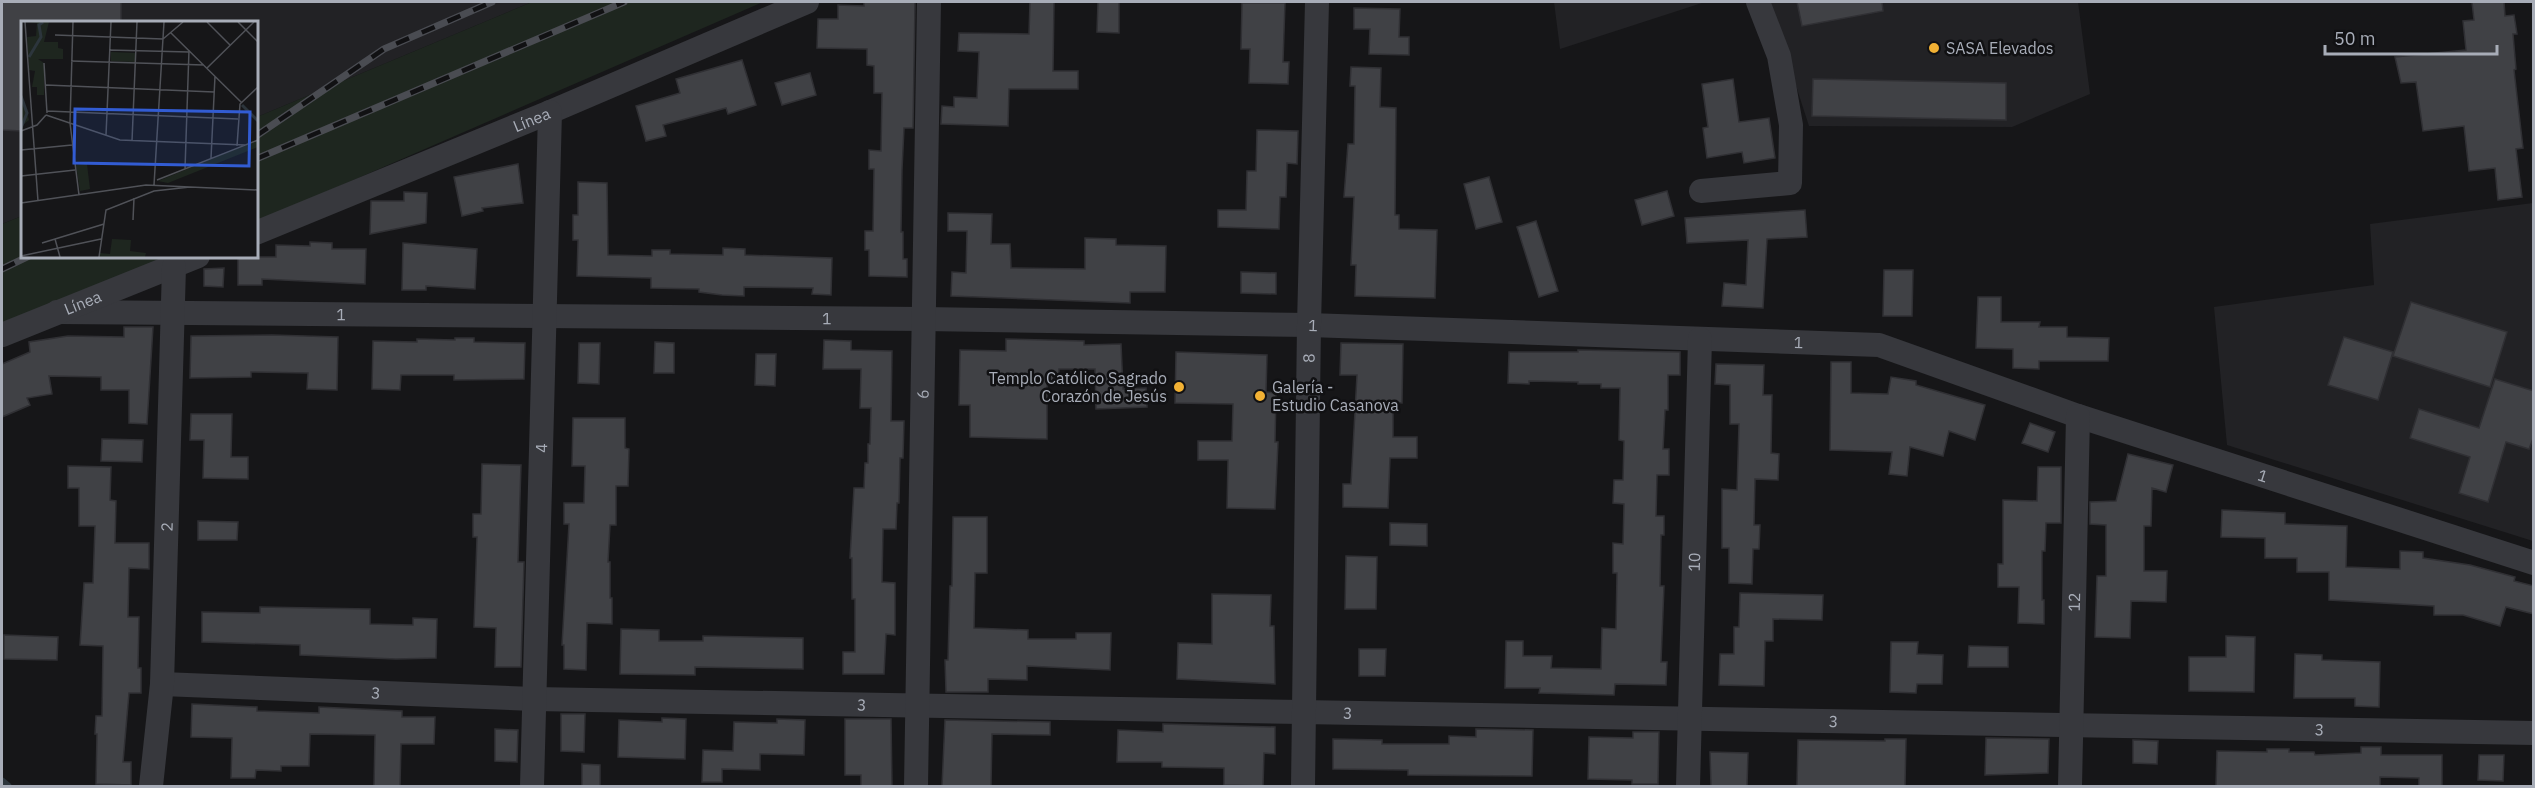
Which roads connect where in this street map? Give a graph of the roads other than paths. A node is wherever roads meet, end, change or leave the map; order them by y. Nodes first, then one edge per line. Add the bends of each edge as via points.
1 (807, 2) edge
2 (929, 2) edge
3 (1317, 2) edge
4 (1758, 2) edge
5 (550, 112) junction
6 (1701, 191) dead end
7 (258, 232) edge
8 (194, 258) edge
9 (174, 267) junction
10 (57, 312) junction
11 (171, 315) junction
12 (544, 317) junction
13 (924, 319) junction
14 (1309, 325) junction
15 (2, 335) edge
16 (1700, 339) junction
17 (2078, 416) junction
18 (2534, 562) edge
19 (162, 684) junction
20 (534, 699) junction
21 (917, 705) junction
22 (1305, 712) junction
23 (1689, 719) junction
24 (2071, 725) junction
25 (2534, 733) edge
26 (151, 786) edge
27 (532, 786) edge
28 (916, 786) edge
29 (1303, 786) edge
30 (1688, 786) edge
31 (2070, 786) edge

1 - 5 street, Línea
2 - 13 street, 6
3 - 14 street, 8
4 - 6 street via 1779,56 1791,125 1790,183
5 - 7 street, Línea
5 - 12 street, 4
8 - 9 street, Línea
9 - 10 street, Línea
9 - 11 street, 2
10 - 11 street, 1
10 - 15 street, Línea
11 - 12 street, 1
11 - 19 street, 2
12 - 13 street, 1
12 - 20 street, 4
13 - 14 street, 1
13 - 21 street, 6
14 - 16 street, 1
14 - 22 street, 8
16 - 17 street, 1 via 1879,345
16 - 23 street, 10
17 - 18 street, 1
17 - 24 street, 12
19 - 20 street, 3
19 - 26 street, 2
20 - 21 street, 3
20 - 27 street, 4
21 - 22 street, 3
21 - 28 street, 6
22 - 23 street, 3
22 - 29 street, 8
23 - 24 street, 3
23 - 30 street, 10
24 - 25 street, 3
24 - 31 street, 12

